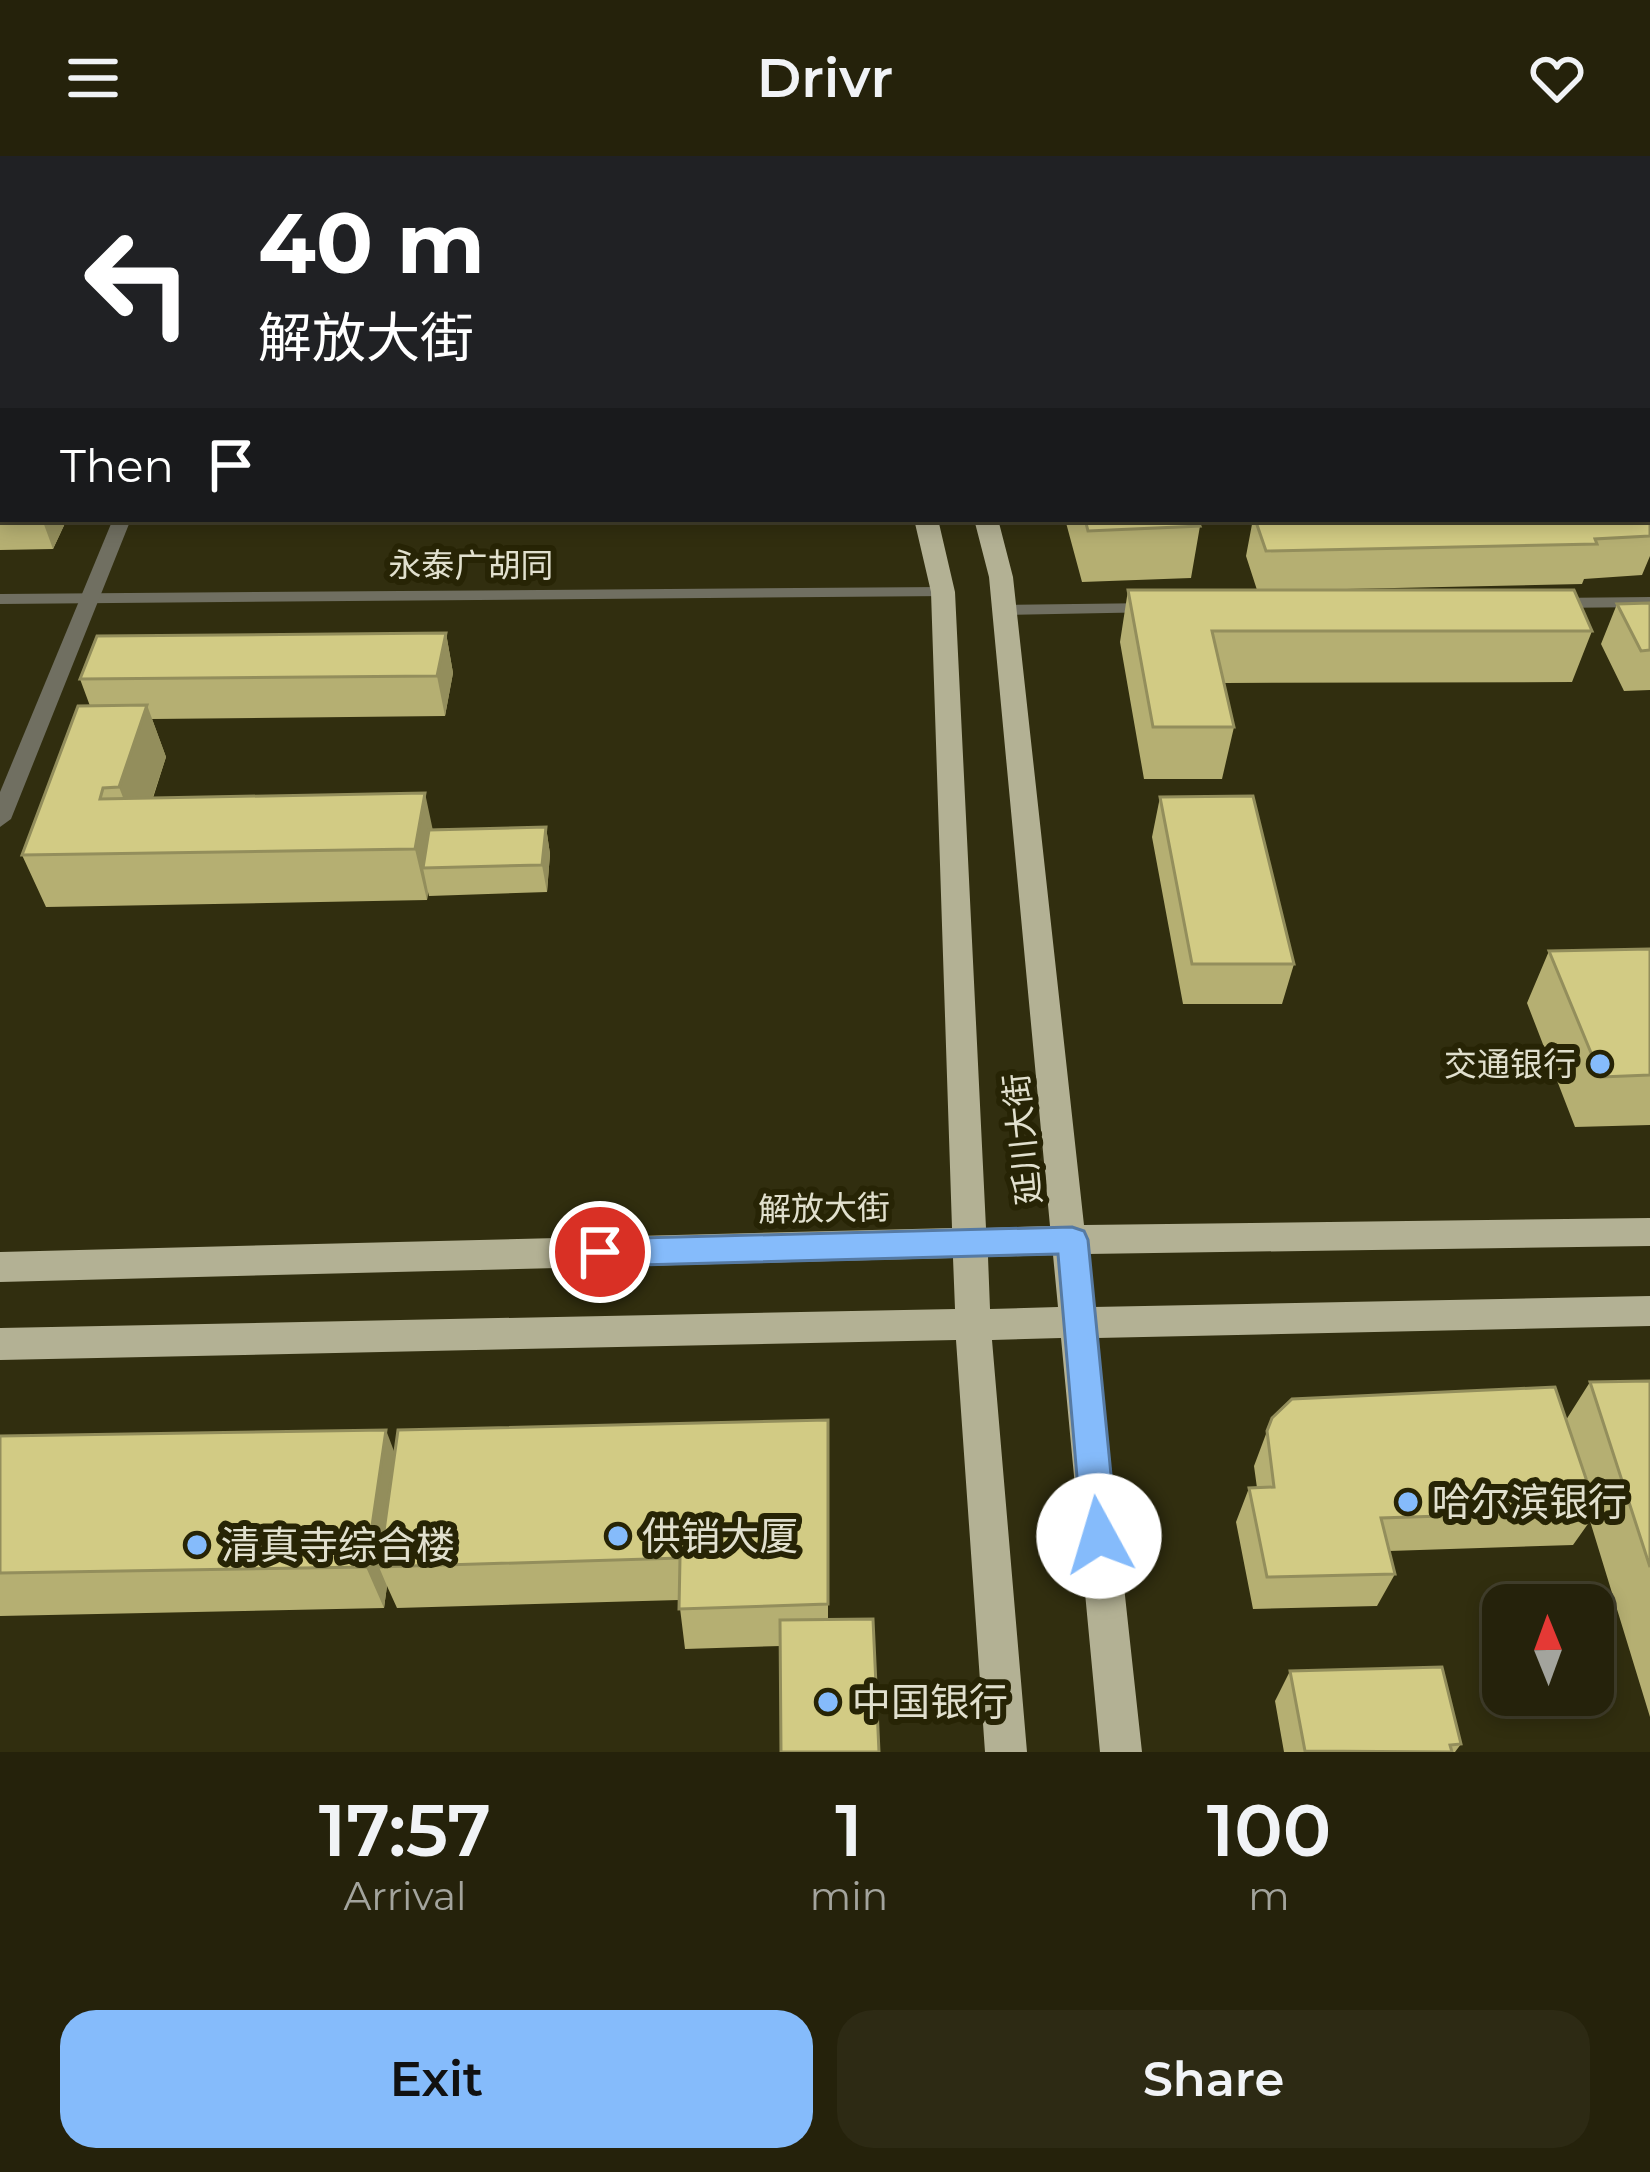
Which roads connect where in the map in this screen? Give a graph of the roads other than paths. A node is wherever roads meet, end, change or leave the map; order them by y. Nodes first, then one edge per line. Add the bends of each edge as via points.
1 (121, 522) edge
2 (927, 522) edge
3 (987, 522) edge
4 (944, 592) junction
5 (90, 598) junction
6 (0, 599) edge
7 (1650, 602) edge
8 (1531, 603) edge
9 (1172, 608) edge
10 (1005, 610) junction
11 (0, 820) edge
12 (1650, 1232) edge
13 (1072, 1240) junction
14 (970, 1244) junction
15 (0, 1267) edge
16 (1650, 1311) edge
17 (1077, 1320) junction
18 (974, 1323) junction
19 (0, 1344) edge
20 (1006, 1752) edge
21 (1121, 1752) edge

1 - 5 street
2 - 4 main road, 延川大街
3 - 10 main road, 延川大街
4 - 5 lane, 永泰广胡同
4 - 14 main road, 延川大街
5 - 6 lane, 永泰广胡同
5 - 11 street
7 - 8 lane
9 - 10 lane
10 - 13 main road, 延川大街
12 - 13 main road, 解放大街
13 - 14 main road, 解放大街
13 - 17 main road, 延川大街
14 - 15 main road, 解放大街
14 - 18 main road, 延川大街
16 - 17 main road
17 - 18 main road
17 - 21 main road, 延川大街
18 - 19 main road
18 - 20 main road, 延川大街

